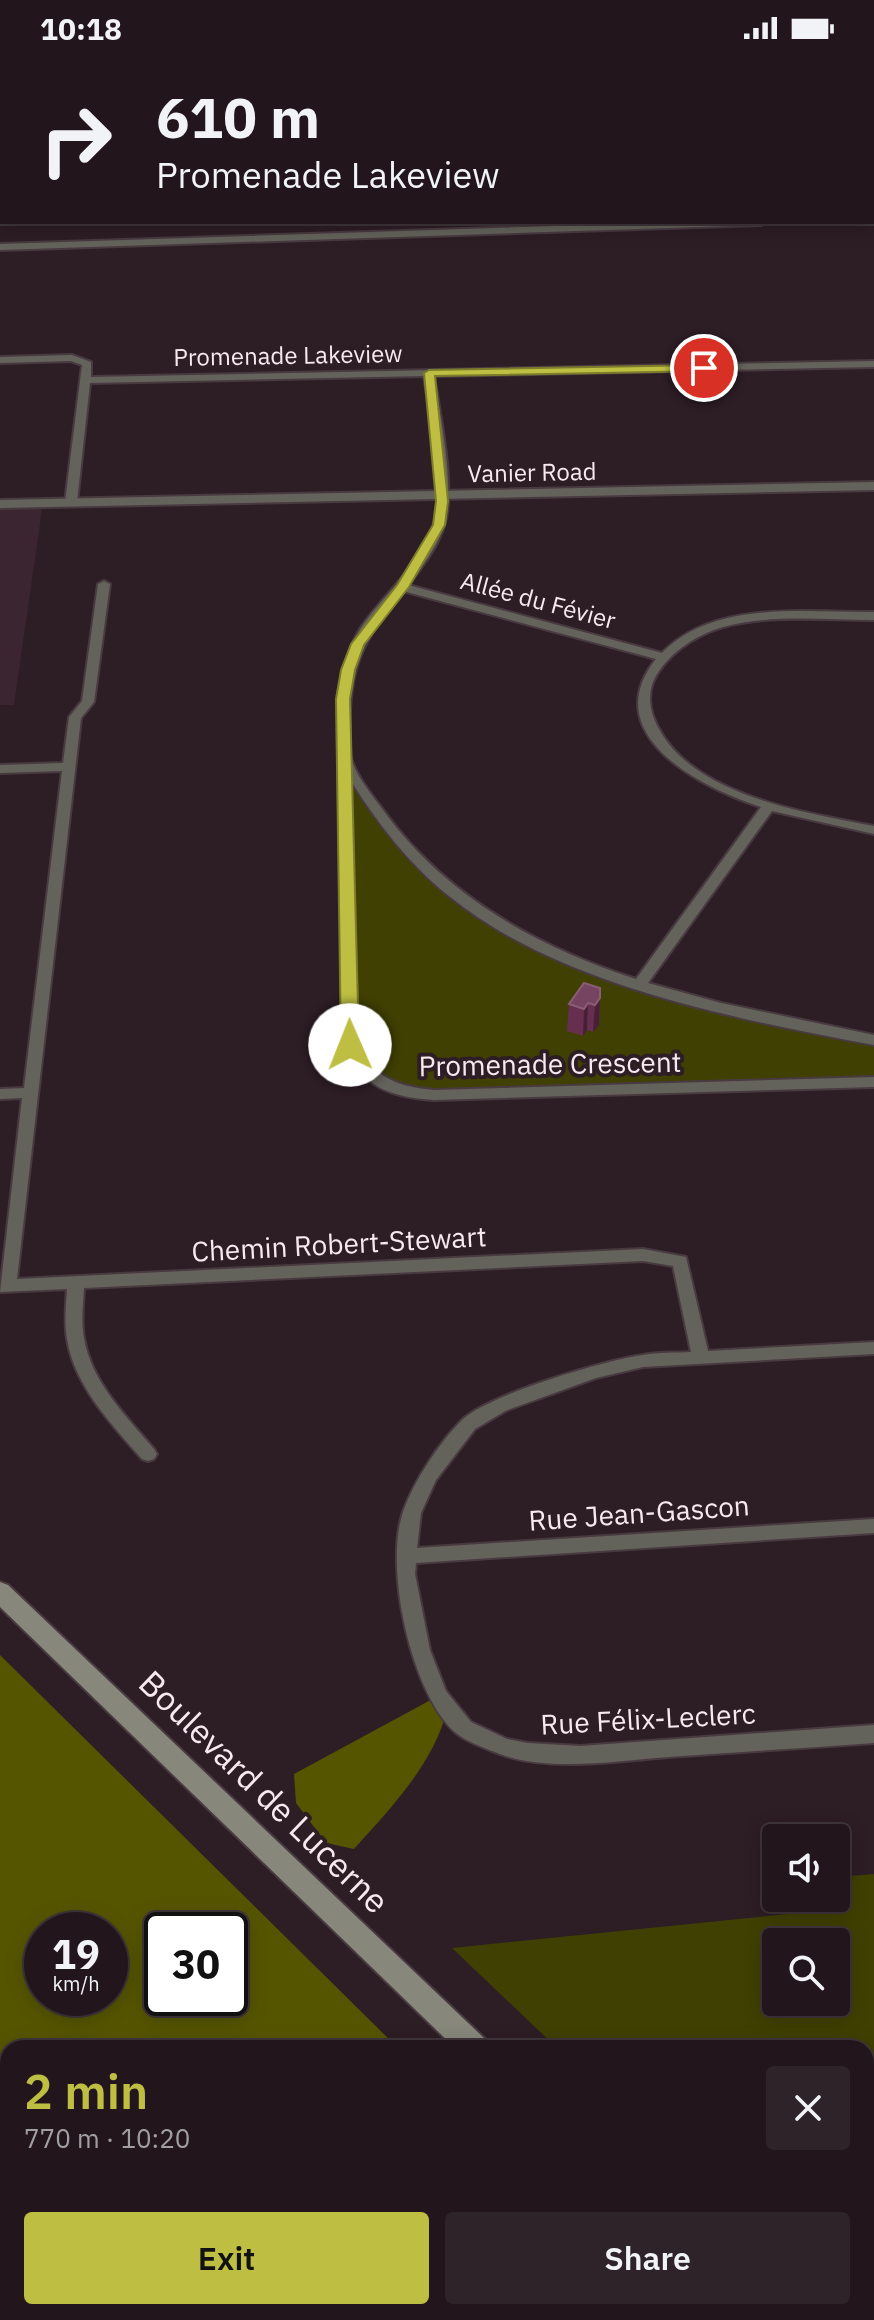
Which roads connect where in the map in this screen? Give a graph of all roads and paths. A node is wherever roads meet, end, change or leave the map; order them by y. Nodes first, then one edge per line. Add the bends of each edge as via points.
1 (700, 224) edge
2 (0, 247) edge
3 (0, 360) edge
4 (874, 364) edge
5 (429, 373) junction
6 (86, 380) junction
7 (874, 486) edge
8 (441, 497) junction
9 (71, 502) junction
10 (0, 504) edge
11 (104, 584) dead end
12 (403, 587) junction
13 (874, 616) edge
14 (662, 657) junction
15 (343, 754) junction
16 (69, 767) junction
17 (0, 769) edge
18 (769, 806) junction
19 (874, 830) edge
20 (640, 984) junction
21 (874, 1040) edge
22 (874, 1082) edge
23 (30, 1093) junction
24 (0, 1094) edge
25 (76, 1284) junction
26 (4, 1286) edge
27 (874, 1348) edge
28 (701, 1356) junction
29 (148, 1454) dead end
30 (874, 1526) edge
31 (407, 1556) junction
32 (0, 1592) edge
33 (874, 1734) edge
34 (467, 2040) edge

1 - 2 street
3 - 6 street via 78,359 87,364
4 - 5 street, Promenade Lakeview
5 - 6 street, Promenade Lakeview
5 - 8 street, Promenade Crescent
6 - 9 street
7 - 8 street, Vanier Road
8 - 9 street, Vanier Road
8 - 12 street, Promenade Crescent via 439,525
9 - 10 street, Vanier Road
11 - 16 street via 88,702 75,717
12 - 14 street, Allée du Févier
12 - 15 street, Promenade Crescent via 357,644 343,699
13 - 14 street via 722,624 673,645
14 - 18 street via 646,682 644,707 667,752 724,789
15 - 20 street, Promenade Crescent via 413,857 473,908 543,946
15 - 22 street, Promenade Crescent via 350,1045 372,1079 399,1092 434,1095
16 - 17 street
16 - 23 street
18 - 19 street
18 - 20 street
20 - 21 street, Promenade Crescent
23 - 24 street
23 - 26 street
25 - 26 street, Chemin Robert-Stewart
25 - 28 street, Chemin Robert-Stewart via 643,1255 680,1261
25 - 29 street via 80,1355 123,1425
27 - 28 street, Rue Félix-Leclerc
28 - 31 street, Rue Félix-Leclerc via 594,1372 501,1405 469,1424 419,1495
30 - 31 street, Rue Jean-Gascon
31 - 33 street, Rue Félix-Leclerc via 408,1593 426,1671 447,1710 484,1740 528,1752 580,1755
32 - 34 main road, Boulevard de Lucerne

